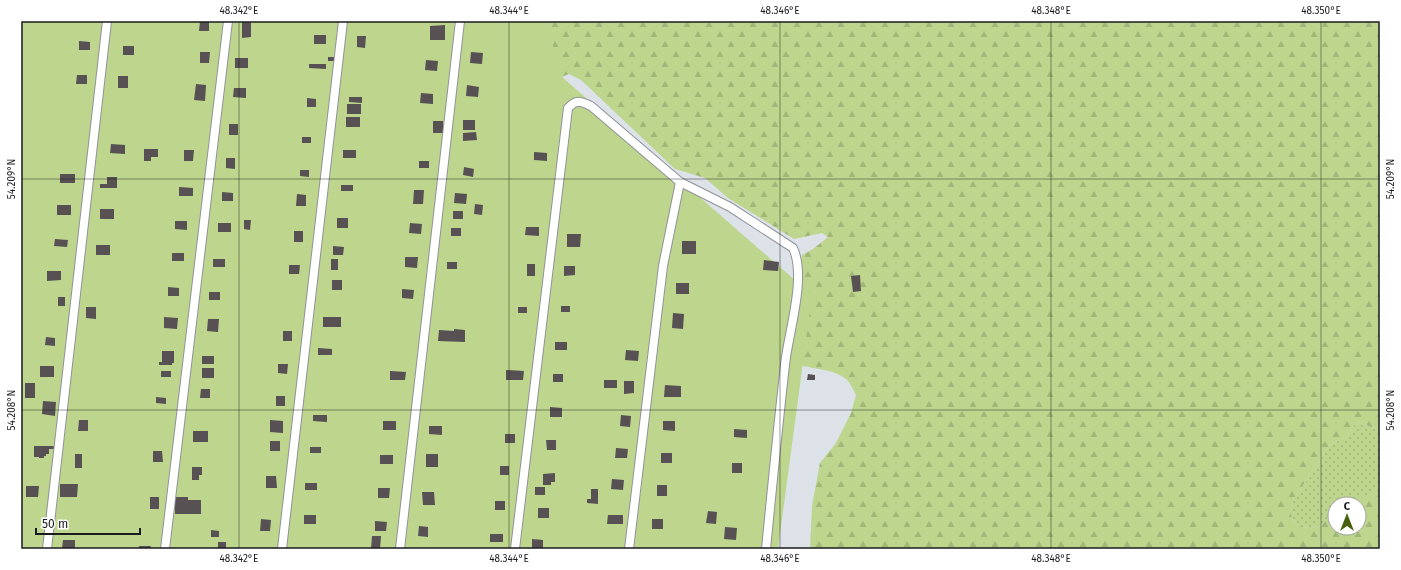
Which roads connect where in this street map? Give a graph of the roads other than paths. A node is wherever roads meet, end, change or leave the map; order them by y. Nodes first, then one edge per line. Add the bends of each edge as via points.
1 (107, 21) edge
2 (228, 21) edge
3 (343, 21) edge
4 (460, 21) edge
5 (680, 182) junction
6 (47, 549) edge
7 (165, 549) edge
8 (282, 549) edge
9 (400, 549) edge
10 (515, 549) edge
11 (629, 549) edge
12 (766, 549) edge

1 - 6 lane
2 - 7 lane
3 - 8 lane
4 - 9 lane
5 - 10 lane via 591,106 582,101 574,102 568,108
5 - 11 lane via 663,266
5 - 12 lane via 730,207 793,248 796,256 798,276 785,362

